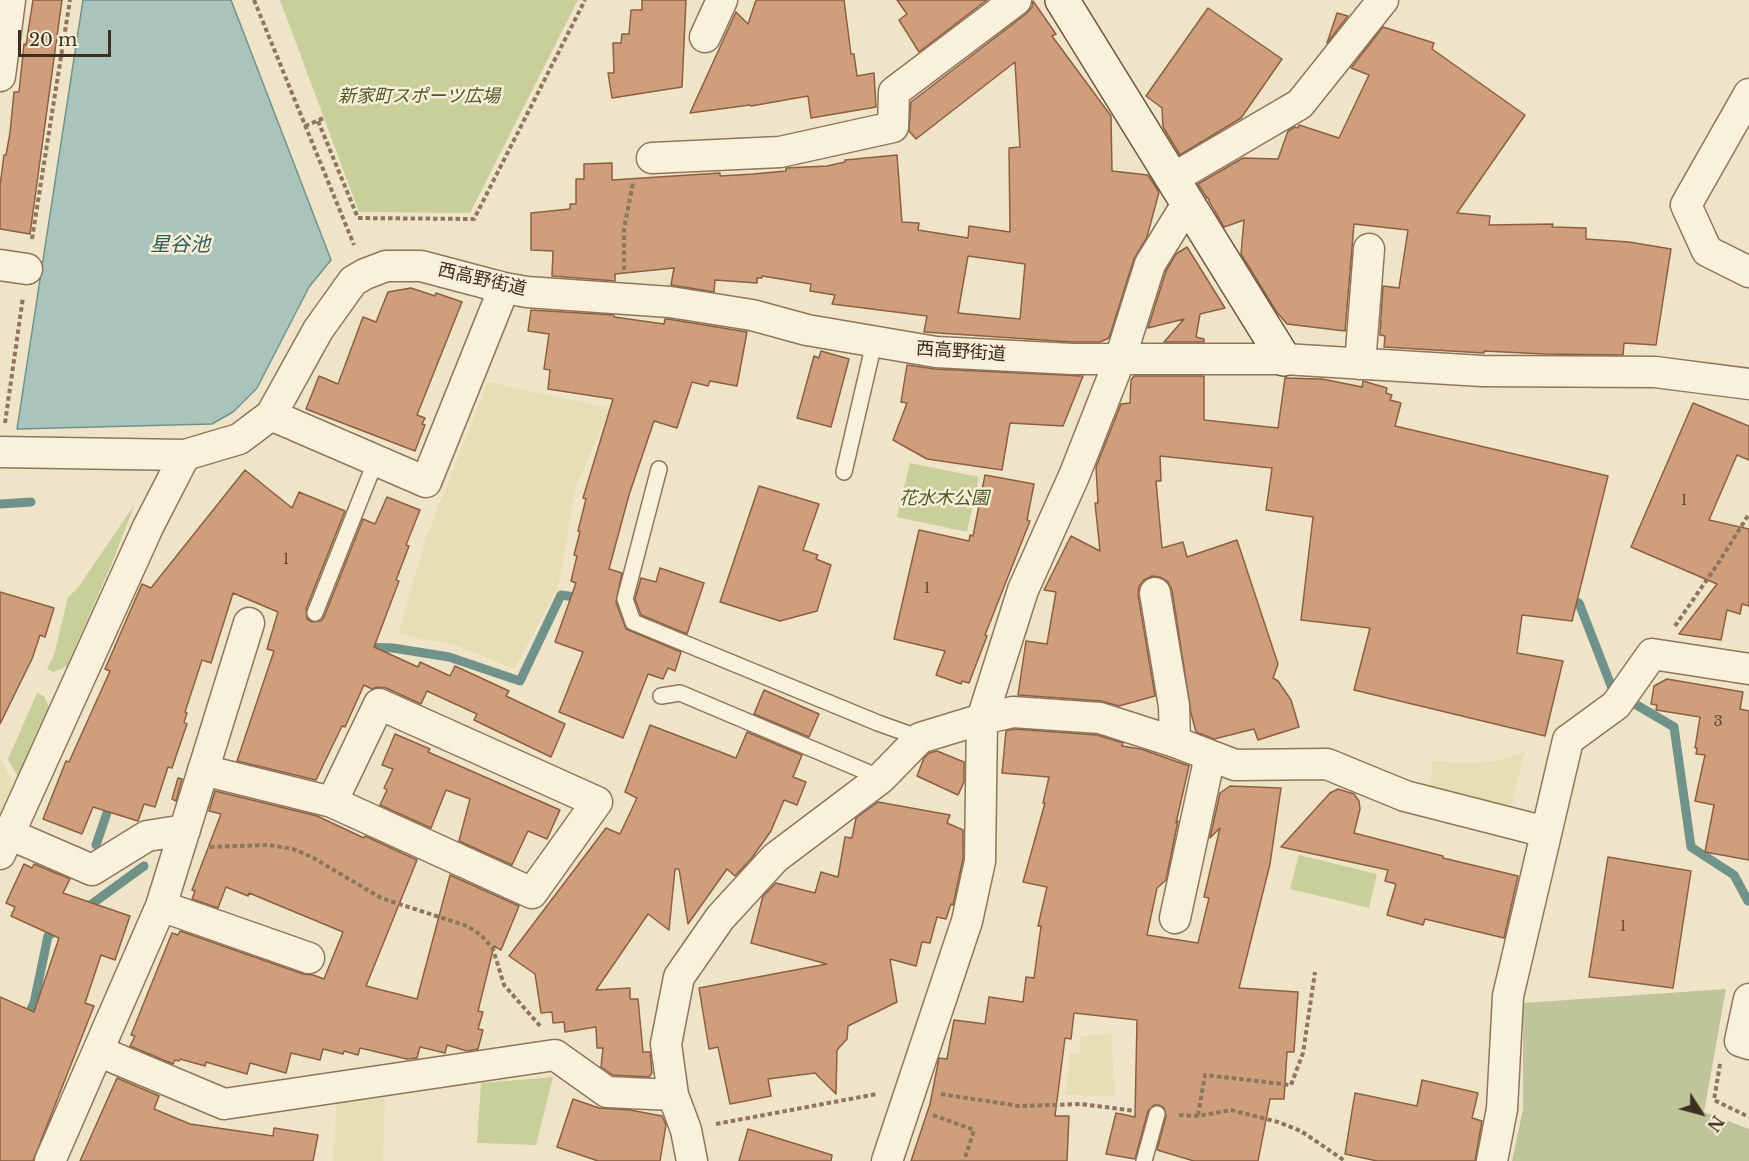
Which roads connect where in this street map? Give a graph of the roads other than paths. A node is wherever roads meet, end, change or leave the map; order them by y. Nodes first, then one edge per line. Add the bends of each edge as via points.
1 (10, 0) edge
2 (722, 0) edge
3 (1016, 0) edge
4 (1062, 0) edge
5 (1383, 0) edge
6 (705, 37) dead end
7 (0, 76) edge
8 (1749, 94) edge
9 (652, 158) road end
10 (1180, 192) junction
11 (1369, 249) dead end
12 (1749, 272) edge
13 (504, 288) junction
14 (874, 343) junction
15 (1120, 359) junction
16 (1284, 359) junction
17 (1360, 364) junction
18 (1749, 384) edge
19 (271, 416) junction
20 (1, 452) edge
21 (185, 455) junction
22 (376, 460) junction
23 (659, 469) dead end
24 (844, 472) dead end
25 (1155, 593) dead end
26 (315, 613) dead end
27 (249, 623) dead end
28 (1749, 669) edge
29 (661, 696) dead end
30 (982, 719) junction
31 (920, 738) junction
32 (1175, 742) junction
33 (1210, 756) junction
34 (203, 770) junction
35 (881, 778) junction
36 (332, 802) junction
37 (1546, 832) junction
38 (182, 838) junction
39 (4, 844) edge
40 (161, 906) junction
41 (1175, 918) dead end
42 (309, 958) dead end
43 (1749, 999) edge
44 (1745, 1042) edge
45 (98, 1051) junction
46 (673, 1095) junction
47 (1157, 1114) dead end
48 (50, 1161) edge
49 (692, 1161) edge
50 (887, 1161) edge
51 (1144, 1161) edge
52 (1492, 1161) edge

1 - 7 street
2 - 6 street
3 - 9 street via 894,92 892,127 780,152
4 - 10 street
5 - 10 street via 1300,104
8 - 12 street via 1686,204 1707,251
10 - 15 street via 1150,264
10 - 16 street
11 - 17 street
13 - 14 street, 西高野街道 via 670,302 752,315
13 - 19 street, 西高野街道 via 421,266 386,266 365,274 353,281 318,330
13 - 22 street via 426,482
14 - 15 street, 西高野街道 via 936,352
14 - 24 lane
15 - 16 street, 西高野街道
15 - 30 street via 1023,590
16 - 17 street, 西高野街道
17 - 18 street, 西高野街道 via 1482,371 1655,372
19 - 21 street, 西高野街道 via 239,439
19 - 22 street
20 - 21 street, 西高野街道
21 - 39 street via 148,527
22 - 26 lane
23 - 31 lane via 625,599 633,622
25 - 32 street via 1174,706
27 - 34 street
28 - 37 street via 1652,654 1616,705 1568,740
29 - 35 lane via 680,693
30 - 31 street
30 - 32 street via 1013,712 1100,718
30 - 50 street via 980,861 967,921
31 - 35 street
32 - 33 street
33 - 37 street via 1235,765 1327,764 1406,796
33 - 41 street
34 - 36 street
34 - 38 street
35 - 46 street via 775,858 720,918 679,977 666,1044
36 - 36 street via 532,892 597,802 379,704
37 - 52 street via 1508,996 1502,1108
38 - 39 street via 147,836 92,870
38 - 40 street
40 - 42 street
40 - 45 street
43 - 44 street
45 - 46 street via 224,1104 555,1055 607,1092
45 - 48 street
46 - 49 street
47 - 51 lane

